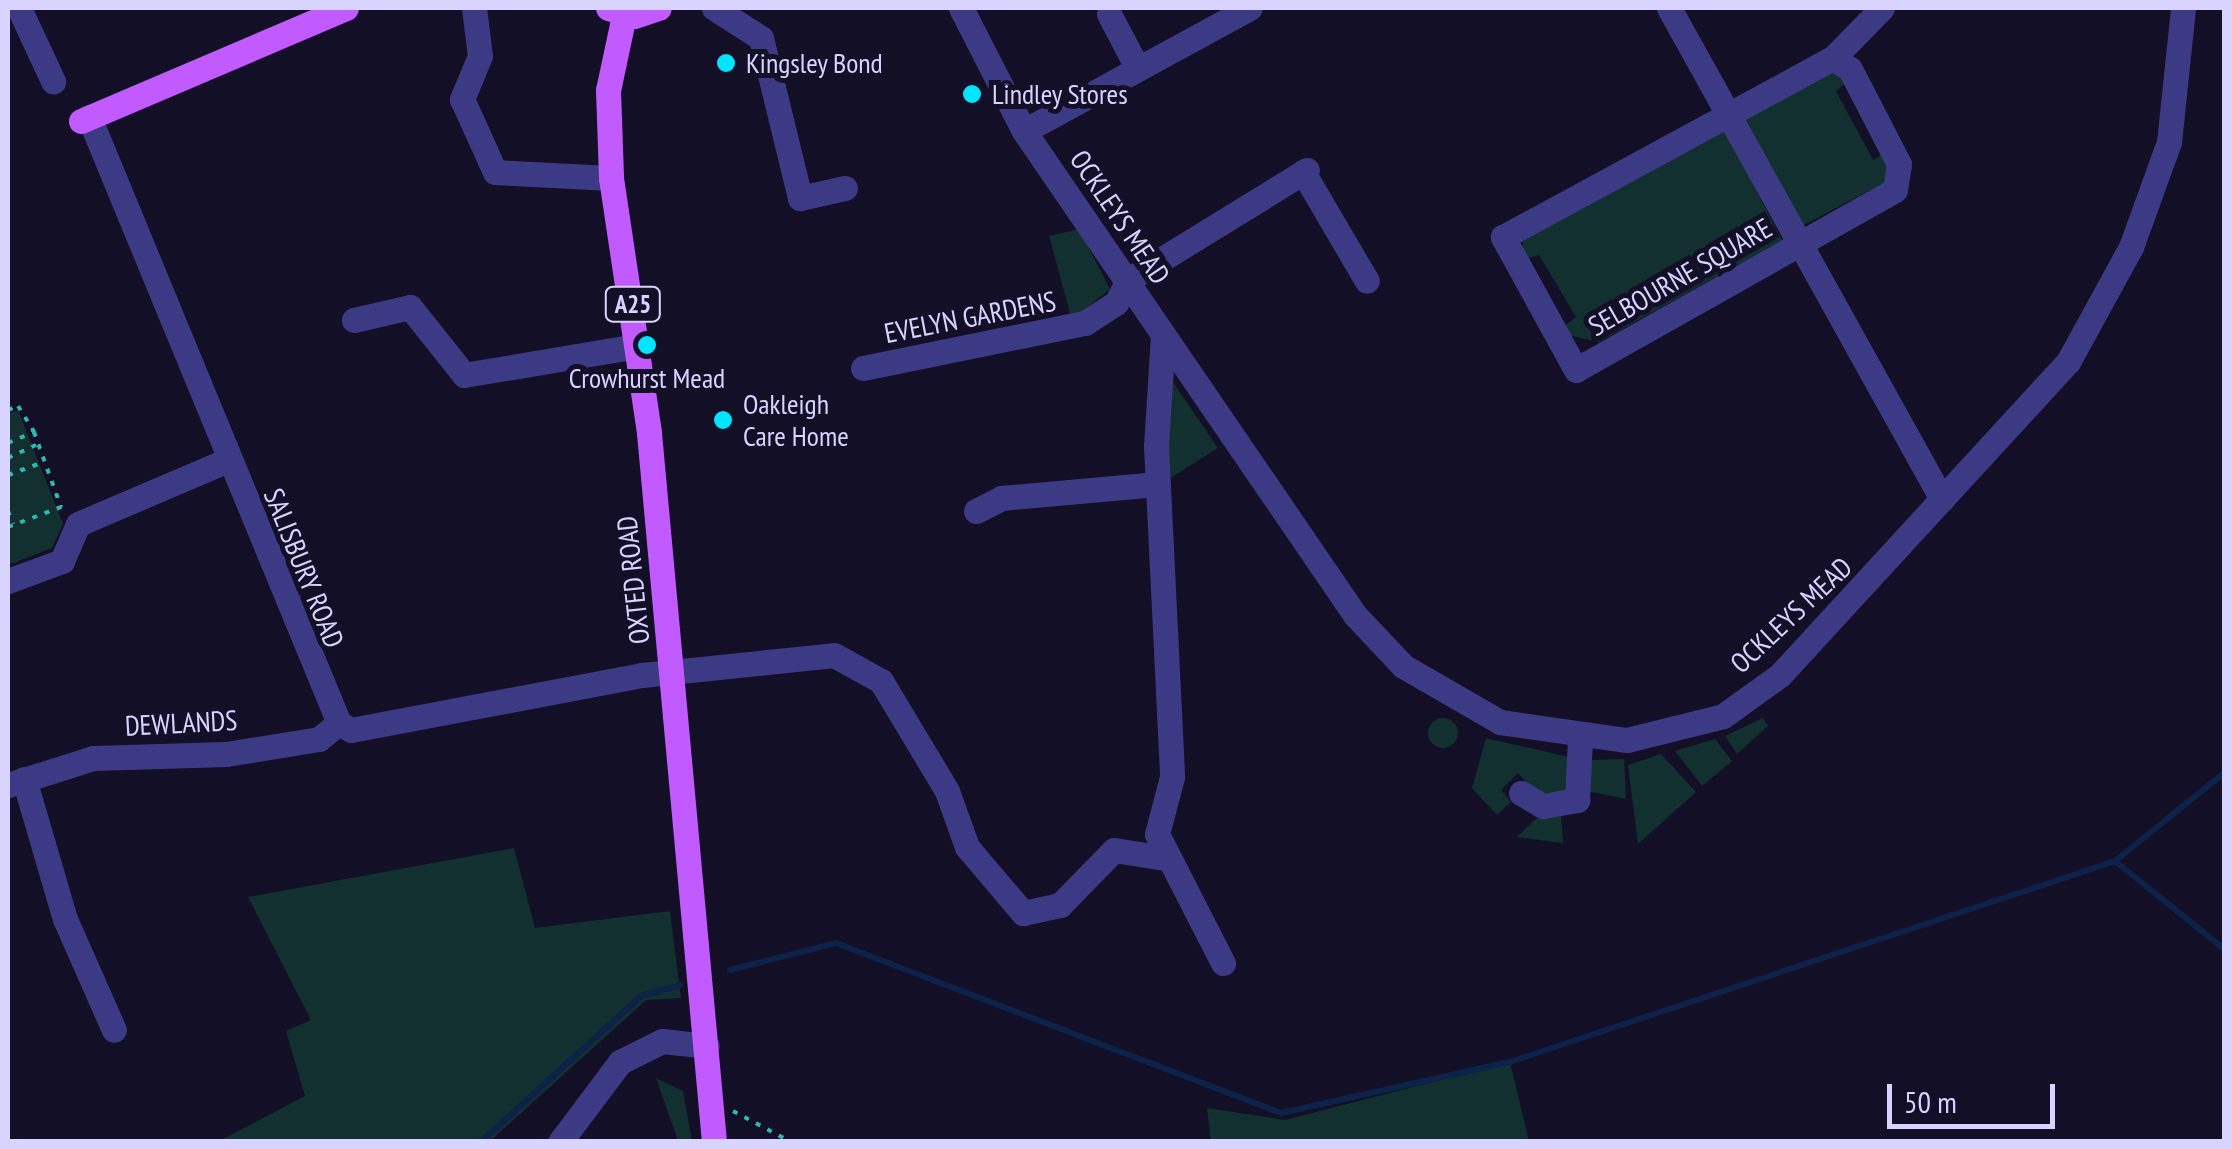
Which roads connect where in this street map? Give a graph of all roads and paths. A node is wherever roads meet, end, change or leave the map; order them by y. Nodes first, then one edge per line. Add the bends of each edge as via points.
1 (19, 8) edge
2 (346, 8) edge
3 (474, 8) edge
4 (659, 8) edge
5 (714, 8) edge
6 (961, 8) edge
7 (1250, 8) edge
8 (1669, 8) edge
9 (1882, 8) edge
10 (2183, 8) edge
11 (616, 11) edge
12 (1110, 14) dead end
13 (1834, 58) junction
14 (1138, 69) junction
15 (53, 81) dead end
16 (1727, 112) junction
17 (85, 119) joint
18 (1024, 131) junction
19 (611, 178) junction
20 (845, 188) dead end
21 (1803, 242) junction
22 (1128, 280) junction
23 (1367, 281) dead end
24 (354, 320) dead end
25 (1163, 335) junction
26 (638, 346) junction
27 (863, 368) dead end
28 (8, 410) edge
29 (34, 432) junction
30 (8, 444) edge
31 (38, 444) junction
32 (8, 458) edge
33 (228, 460) junction
34 (44, 462) junction
35 (8, 474) edge
36 (1157, 484) junction
37 (1942, 499) junction
38 (8, 511) edge
39 (976, 511) dead end
40 (69, 516) junction
41 (10, 526) edge
42 (8, 580) edge
43 (672, 670) junction
44 (339, 722) junction
45 (1580, 738) junction
46 (16, 782) edge
47 (1520, 793) dead end
48 (1165, 858) junction
49 (1223, 963) dead end
50 (114, 1030) dead end
51 (707, 1046) junction
52 (710, 1102) junction
53 (560, 1142) edge
54 (714, 1142) edge
55 (791, 1142) edge

1 - 15 street
2 - 17 main road
3 - 19 street via 480,56 462,99 495,172
4 - 11 main road
5 - 20 street via 761,38 800,198
6 - 18 street, OCKLEYS MEAD
7 - 14 street
8 - 16 street, SELBOURNE SQUARE
9 - 13 street
10 - 37 street, OCKLEYS MEAD via 2169,142 2131,247 2068,362
11 - 19 main road, OXTED ROAD / A25 via 608,90
12 - 14 street
13 - 16 street, SELBOURNE SQUARE
13 - 21 street, SELBOURNE SQUARE via 1850,69 1899,164 1895,190
14 - 18 street
16 - 21 street, SELBOURNE SQUARE
16 - 21 street, SELBOURNE SQUARE via 1503,237 1576,370
17 - 33 street, SALISBURY ROAD
18 - 22 street, OCKLEYS MEAD
19 - 26 main road, OXTED ROAD / A25
21 - 37 street, SELBOURNE SQUARE
22 - 23 street, EVELYN GARDENS via 1305,171
22 - 25 street, OCKLEYS MEAD
22 - 27 street, EVELYN GARDENS via 1116,303 1085,323
24 - 26 street via 410,307 464,375
25 - 36 street
25 - 45 street, OCKLEYS MEAD via 1355,615 1403,666 1500,722
26 - 43 main road, OXTED ROAD / A25
28 - 29 path via 18,406
29 - 30 path
29 - 31 path
31 - 32 path
31 - 34 path
33 - 40 street
33 - 44 street, SALISBURY ROAD
34 - 35 path
34 - 40 path
36 - 39 street via 1002,498
36 - 48 street via 1172,776 1157,834
37 - 45 street, OCKLEYS MEAD via 1850,608 1723,716 1626,740
38 - 41 path
40 - 41 path
40 - 42 street via 62,561
43 - 44 street via 351,730
43 - 48 street via 834,655 881,681 947,792 968,847 1023,913 1060,905 1114,850
43 - 51 main road, OXTED ROAD / A25
44 - 46 street, DEWLANDS via 319,738 226,754 92,758
45 - 47 street via 1589,804 1544,806
46 - 50 street, DEWLANDS
48 - 49 street
51 - 52 main road, OXTED ROAD / A25
51 - 53 street via 662,1042 620,1062
52 - 54 main road, OXTED ROAD / A25
52 - 55 path

